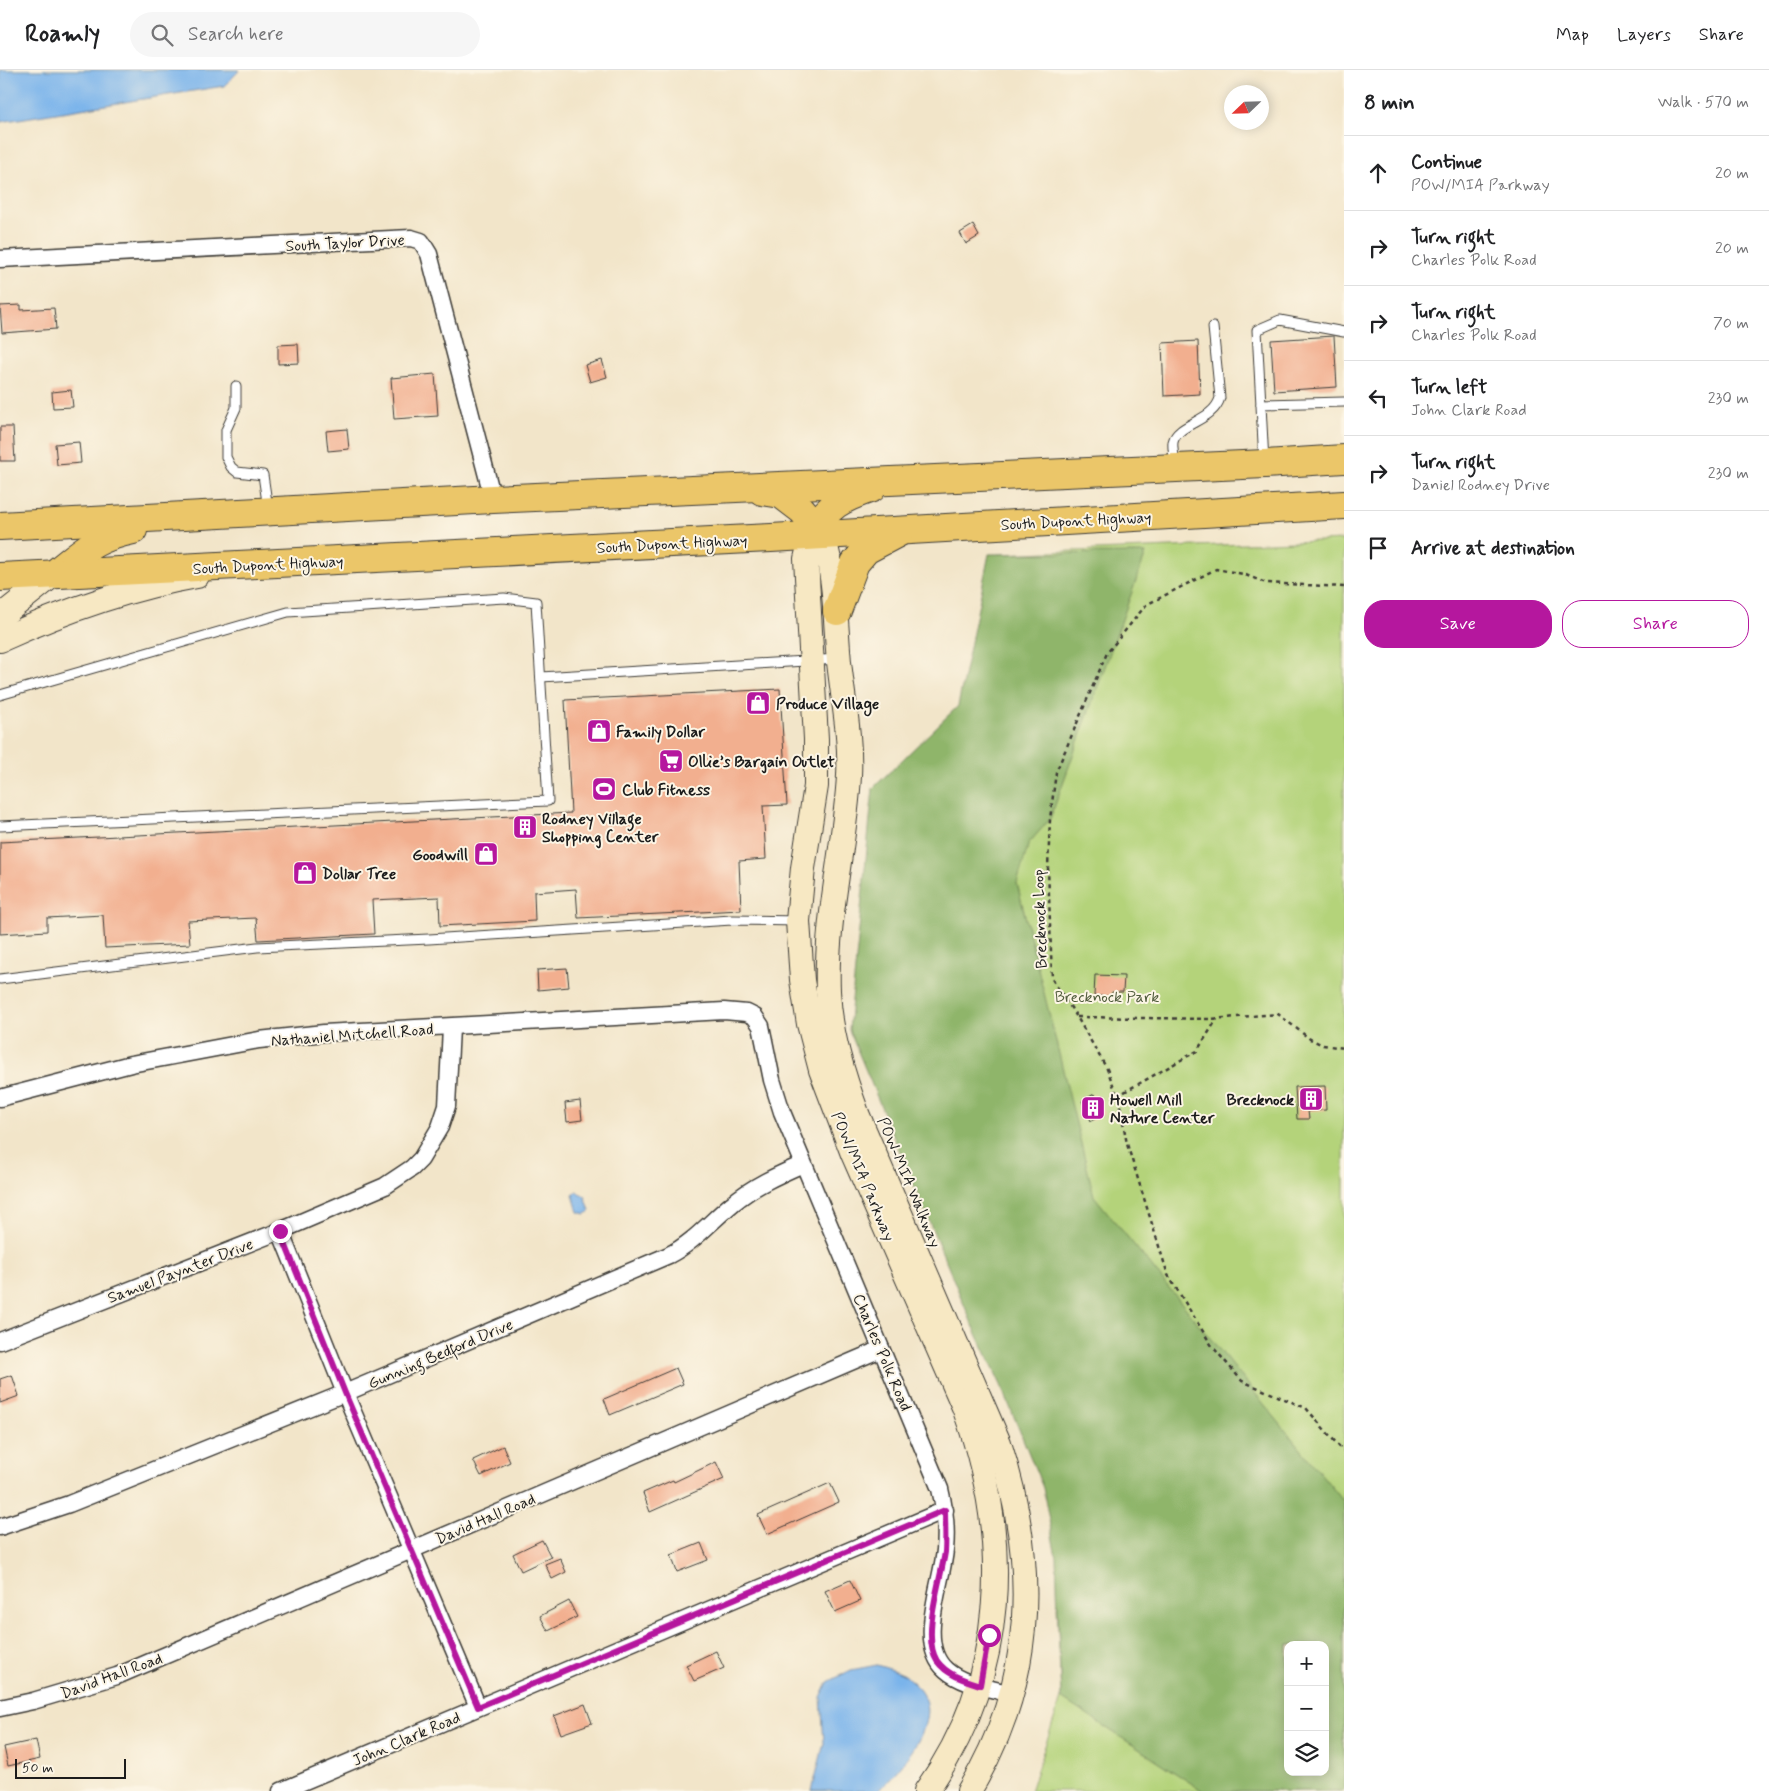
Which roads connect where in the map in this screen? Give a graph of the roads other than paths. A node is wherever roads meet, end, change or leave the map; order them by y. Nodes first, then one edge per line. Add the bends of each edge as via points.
1 (0, 259) edge
2 (1213, 327) dead end
3 (1344, 332) edge
4 (236, 386) dead end
5 (1344, 402) edge
6 (1261, 404) junction
7 (1344, 459) edge
8 (1264, 464) junction
9 (1176, 468) junction
10 (895, 480) junction
11 (740, 487) junction
12 (493, 499) junction
13 (1344, 505) edge
14 (1316, 506) junction
15 (268, 512) junction
16 (1344, 512) edge
17 (193, 516) junction
18 (0, 526) edge
19 (903, 530) junction
20 (817, 532) junction
21 (271, 564) junction
22 (54, 574) junction
23 (0, 577) edge
24 (837, 611) junction
25 (0, 617) edge
26 (0, 640) edge
27 (839, 659) junction
28 (810, 661) junction
29 (541, 676) junction
30 (0, 695) edge
31 (0, 826) edge
32 (798, 921) junction
33 (832, 922) junction
34 (0, 979) edge
35 (710, 1012) joint
36 (450, 1028) junction
37 (0, 1098) edge
38 (803, 1164) junction
39 (280, 1231) junction
40 (0, 1341) edge
41 (882, 1348) junction
42 (345, 1393) junction
43 (945, 1510) junction
44 (0, 1527) edge
45 (412, 1550) junction
46 (980, 1685) junction
47 (1011, 1694) junction
48 (478, 1707) junction
49 (0, 1708) edge
50 (281, 1791) edge
51 (926, 1791) edge
52 (969, 1791) edge

1 - 12 street, South Taylor Drive via 411,238 421,241 429,254
2 - 9 lane via 1220,398 1217,408 1177,433 1173,442
3 - 6 lane via 1280,320 1256,330
4 - 15 lane via 236,408 226,430 226,457 237,472 263,475
5 - 6 lane
6 - 8 lane
7 - 8 highway
8 - 9 highway
9 - 10 highway
10 - 11 highway
10 - 20 highway via 846,497 833,505
11 - 12 highway
11 - 20 highway via 781,494
12 - 15 highway
13 - 14 highway, South Dupont Highway
14 - 16 main road
14 - 19 highway, South Dupont Highway
15 - 17 highway
17 - 18 highway
17 - 22 highway via 100,539
19 - 20 highway, South Dupont Highway
19 - 24 highway via 866,550 855,563
20 - 21 highway, South Dupont Highway
20 - 24 main road, POW/MIA Parkway via 832,568
20 - 28 main road, POW/MIA Parkway via 806,559
21 - 22 highway, South Dupont Highway
21 - 26 main road via 118,593 48,618
22 - 23 highway, South Dupont Highway
22 - 25 main road
24 - 27 main road, POW/MIA Parkway
27 - 28 lane
27 - 33 main road, POW/MIA Parkway via 849,775
28 - 29 lane
28 - 32 main road, POW/MIA Parkway via 816,786
29 - 30 lane via 536,602 504,598 288,612
29 - 31 lane via 548,801
32 - 33 main road
32 - 34 lane via 732,920 429,940 257,947
32 - 46 main road, POW/MIA Parkway via 802,980 821,1070 853,1154 977,1442 991,1509 996,1570 996,1596
33 - 47 main road, POW/MIA Parkway via 828,992 834,1039 847,1087 995,1434 1015,1498 1024,1558 1025,1595 1018,1665
35 - 36 street, Nathaniel Mitchell Road
35 - 38 street, Charles Polk Road via 747,1013 755,1017 761,1026 776,1096
36 - 37 street, Nathaniel Mitchell Road via 324,1033 260,1040 131,1064
36 - 39 street, Samuel Paynter Drive via 447,1106 440,1127 421,1159 385,1186
38 - 41 street, Charles Polk Road
38 - 42 street, Gunning Bedford Drive via 751,1189 677,1252
39 - 40 street, Samuel Paynter Drive
39 - 42 street
41 - 43 street, Charles Polk Road via 940,1489
41 - 45 street, David Hall Road
42 - 44 street, Gunning Bedford Drive via 68,1504
42 - 45 street
43 - 46 street, Charles Polk Road via 945,1551 931,1645 937,1660 947,1671
43 - 48 street, John Clark Road
45 - 48 street
45 - 49 street, David Hall Road via 117,1676
46 - 47 street, Charles Polk Road
46 - 51 main road, POW/MIA Parkway via 953,1749
47 - 52 main road, POW/MIA Parkway via 992,1749
48 - 50 street, John Clark Road

